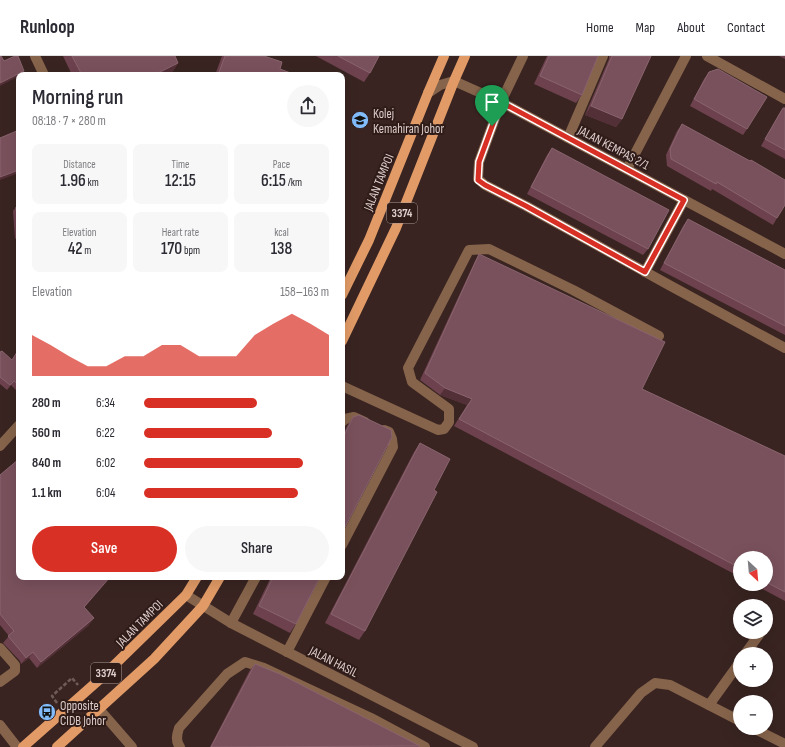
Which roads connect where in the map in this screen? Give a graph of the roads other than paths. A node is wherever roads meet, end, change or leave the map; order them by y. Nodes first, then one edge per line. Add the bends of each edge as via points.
1 (35, 56) edge
2 (444, 56) edge
3 (466, 56) edge
4 (523, 56) edge
5 (603, 56) edge
6 (686, 56) edge
7 (707, 56) edge
8 (43, 72) edge
9 (454, 81) junction
10 (428, 93) junction
11 (785, 99) edge
12 (501, 102) junction
13 (568, 138) junction
14 (627, 169) junction
15 (684, 200) junction
16 (785, 254) edge
17 (645, 272) junction
18 (345, 289) edge
19 (345, 335) edge
20 (659, 336) dead end
21 (785, 348) edge
22 (345, 387) edge
23 (345, 419) edge
24 (16, 431) edge
25 (0, 446) edge
26 (345, 539) edge
27 (195, 580) edge
28 (218, 580) edge
29 (254, 580) edge
30 (324, 580) edge
31 (186, 595) junction
32 (203, 606) junction
33 (231, 623) junction
34 (0, 648) edge
35 (287, 652) junction
36 (733, 672) edge
37 (0, 682) edge
38 (709, 705) junction
39 (99, 708) junction
40 (733, 717) edge
41 (0, 725) edge
42 (767, 735) edge
43 (785, 744) edge
44 (18, 747) edge
45 (23, 747) edge
46 (56, 747) edge
47 (132, 747) edge
48 (180, 747) edge
49 (425, 747) edge
50 (474, 747) edge
51 (596, 747) edge

1 - 8 street
2 - 10 main road, JALAN TAMPOI / 3374
3 - 9 main road, 3374
4 - 12 street
5 - 13 street
6 - 14 street
7 - 11 street
9 - 10 street via 440,85
9 - 12 street, JALAN KEMPAS 2/1
9 - 19 main road, 3374 via 396,228
10 - 18 main road, JALAN TAMPOI / 3374 via 369,240
12 - 13 street, JALAN KEMPAS 2/1
12 - 17 street via 479,162 478,180
13 - 14 street, JALAN KEMPAS 2/1
14 - 15 street, JALAN KEMPAS 2/1
15 - 16 street, JALAN KEMPAS 2/1
15 - 17 street
17 - 21 street
20 - 22 street via 489,249 469,250 408,368 412,382 449,409 449,422 444,429 438,430
23 - 26 street via 354,418 389,432 393,447
24 - 25 street
27 - 31 main road, JALAN TAMPOI / 3374
28 - 32 main road, 3374
29 - 33 street
30 - 35 street
31 - 32 street, JALAN HASIL
31 - 45 main road, JALAN TAMPOI / 3374 via 100,679
32 - 33 street, JALAN HASIL
32 - 39 main road, 3374 via 154,659
33 - 35 street, JALAN HASIL
34 - 37 street via 15,665 15,671
35 - 50 street, JALAN HASIL
36 - 38 street
38 - 40 street
38 - 51 street via 670,685 655,683 641,694
39 - 46 main road, 3374
39 - 47 street
41 - 44 street
42 - 43 street
48 - 49 street via 177,735 179,728 227,674 245,662 264,668 364,714

